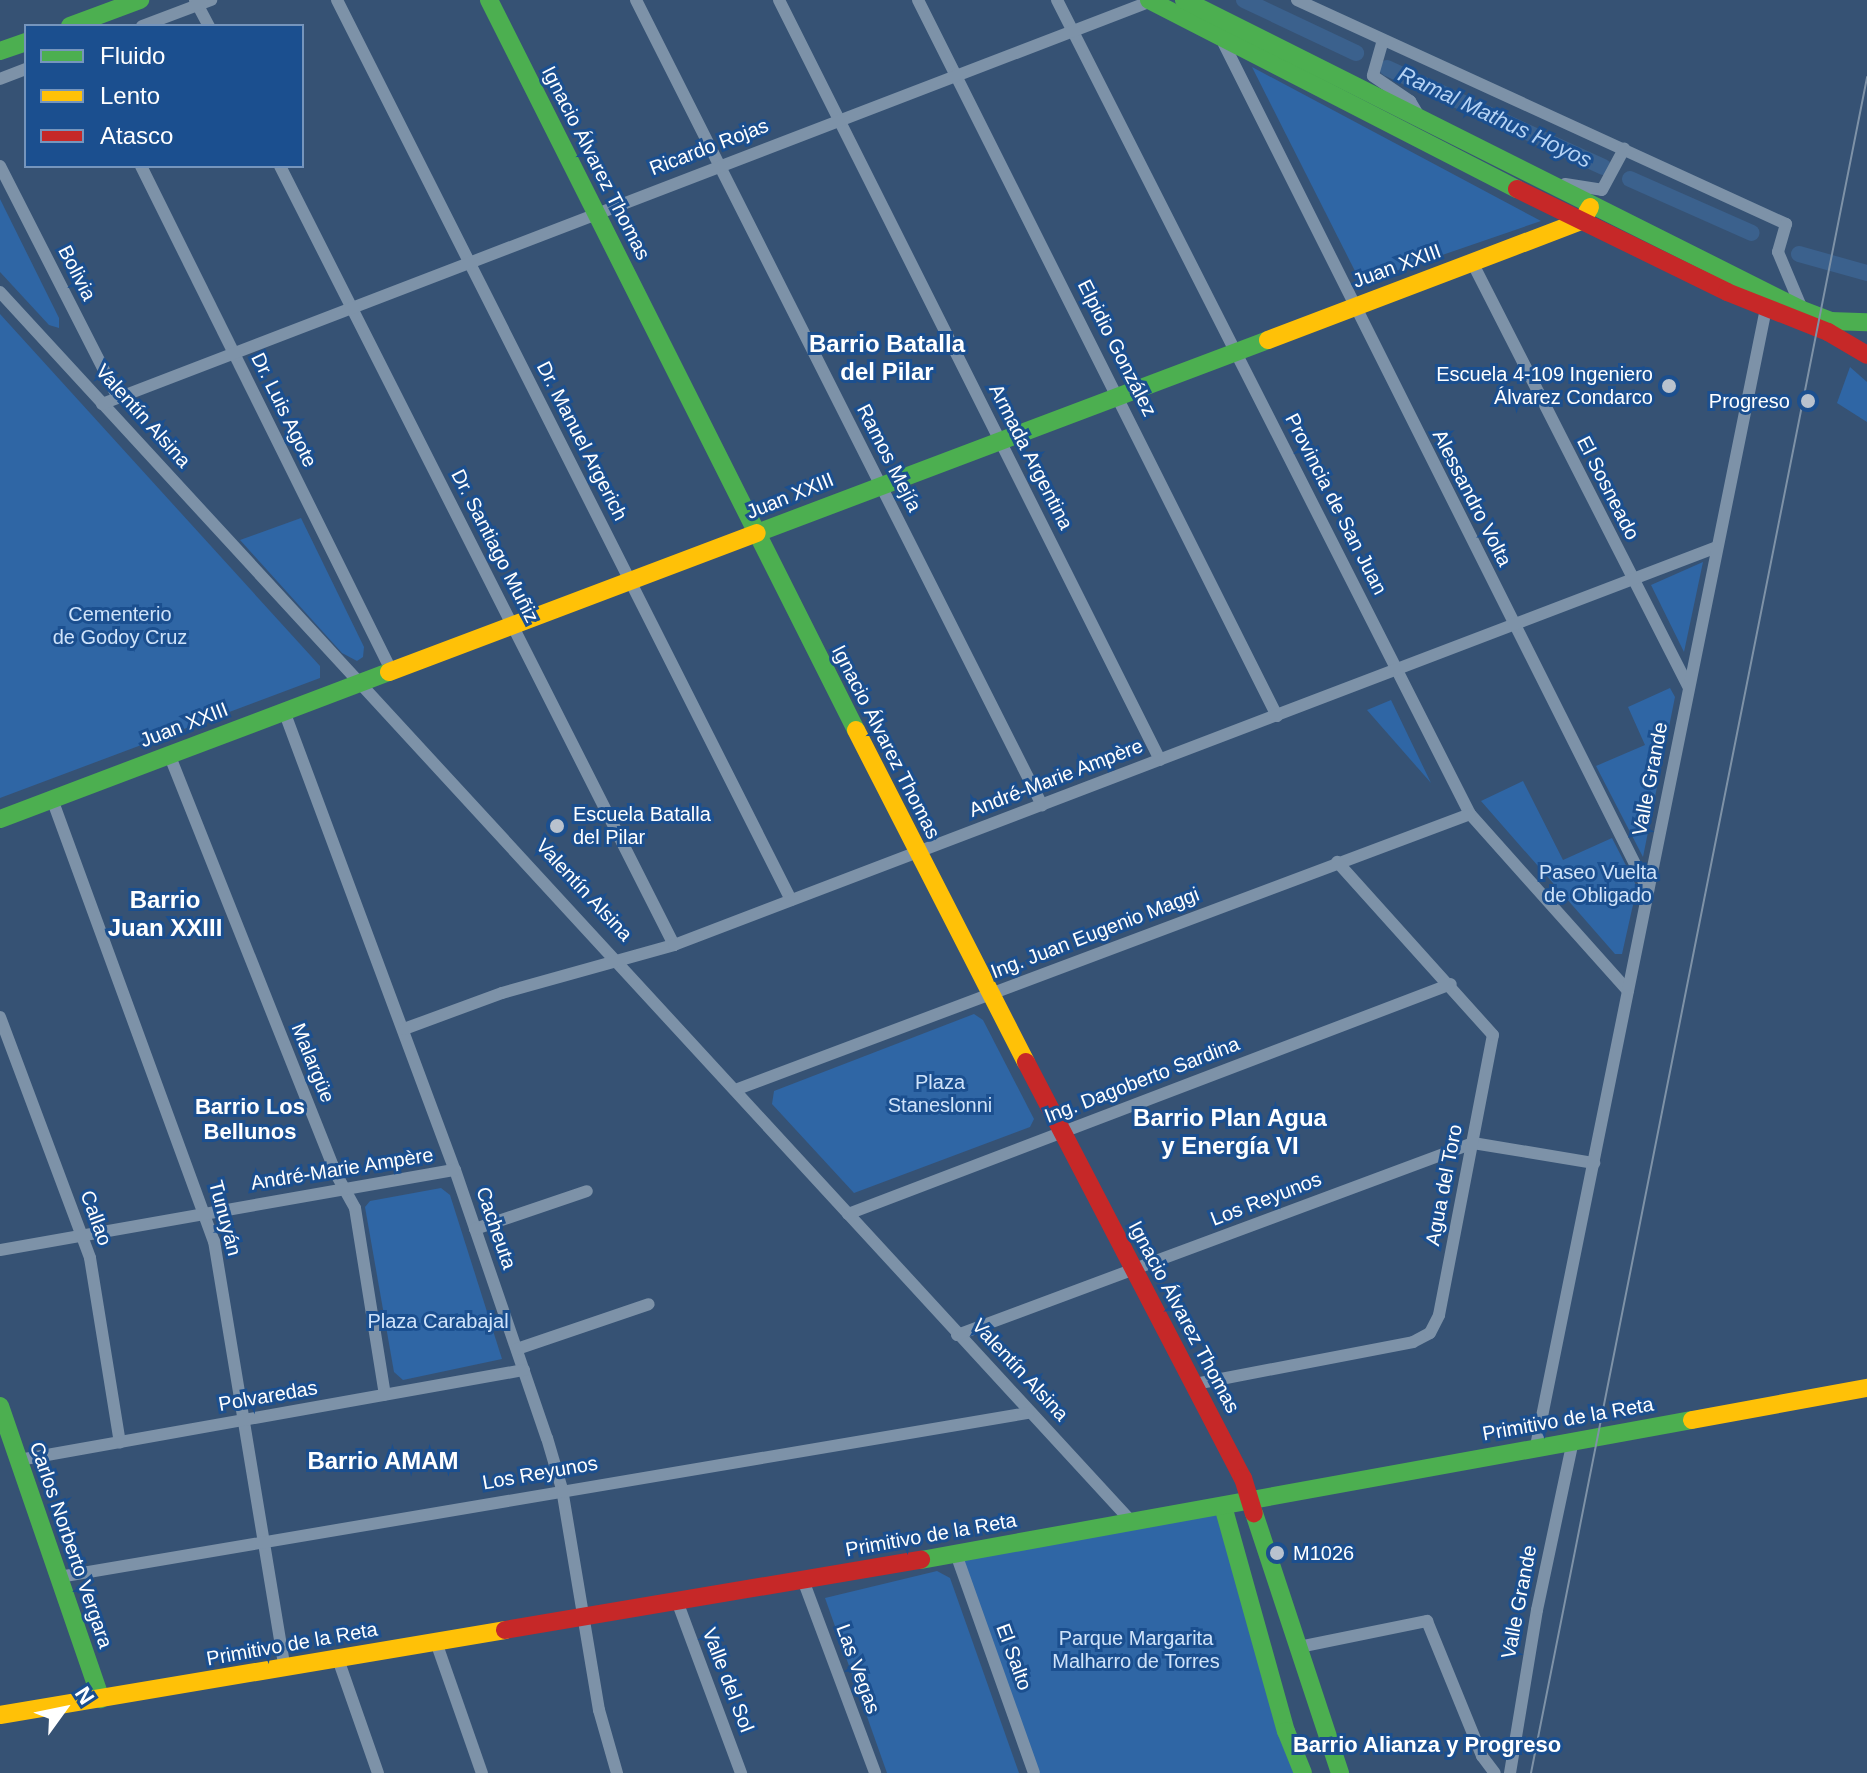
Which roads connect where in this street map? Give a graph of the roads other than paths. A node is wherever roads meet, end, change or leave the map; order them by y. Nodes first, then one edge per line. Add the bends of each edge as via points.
1 (140, 0) edge
2 (211, 0) edge
3 (337, 0) edge
4 (489, 0) edge
5 (636, 0) edge
6 (779, 0) edge
7 (918, 0) edge
8 (1057, 0) edge
9 (1184, 0) edge
10 (1297, 0) edge
11 (1152, 1) edge
12 (197, 2) edge
13 (76, 24) edge
14 (147, 24) edge
15 (208, 24) edge
16 (1074, 32) junction
17 (1221, 38) junction
18 (24, 43) edge
19 (1381, 46) junction
20 (0, 51) edge
21 (24, 70) edge
22 (957, 76) junction
23 (0, 79) edge
24 (838, 119) junction
25 (1424, 123) junction
26 (1621, 155) junction
27 (719, 164) junction
28 (0, 166) edge
29 (142, 168) edge
30 (281, 168) edge
31 (1523, 173) junction
32 (596, 212) junction
33 (1586, 214) junction
34 (469, 259) junction
35 (1472, 262) junction
36 (0, 292) edge
37 (350, 306) junction
38 (1352, 306) junction
39 (1766, 308) junction
40 (1802, 310) junction
41 (1867, 322) edge
42 (1235, 350) junction
43 (233, 351) junction
44 (1867, 355) edge
45 (1117, 394) junction
46 (118, 398) junction
47 (102, 404) junction
48 (999, 438) junction
49 (880, 483) junction
50 (757, 533) junction
51 (1717, 547) junction
52 (1632, 580) junction
53 (630, 581) junction
54 (513, 626) junction
55 (1515, 626) junction
56 (1398, 671) junction
57 (392, 672) junction
58 (360, 684) junction
59 (1689, 687) junction
60 (284, 711) junction
61 (1277, 716) junction
62 (169, 754) junction
63 (1160, 760) junction
64 (52, 799) junction
65 (1042, 805) junction
66 (1470, 814) junction
67 (0, 819) edge
68 (917, 852) junction
69 (1337, 862) junction
70 (1648, 890) junction
71 (791, 900) junction
72 (674, 945) junction
73 (622, 963) junction
74 (1451, 984) junction
75 (1628, 991) junction
76 (991, 995) junction
77 (0, 1017) edge
78 (404, 1029) junction
79 (735, 1090) junction
80 (1062, 1132) junction
81 (1473, 1143) junction
82 (1594, 1163) junction
83 (455, 1170) junction
84 (344, 1189) junction
85 (587, 1191) dead end
86 (206, 1212) junction
87 (848, 1214) junction
88 (475, 1229) junction
89 (82, 1235) junction
90 (0, 1250) edge
91 (1135, 1270) junction
92 (649, 1304) dead end
93 (957, 1335) junction
94 (517, 1349) junction
95 (524, 1370) junction
96 (1195, 1384) junction
97 (1867, 1388) edge
98 (385, 1395) junction
99 (0, 1406) edge
100 (1028, 1413) junction
101 (242, 1421) junction
102 (1573, 1440) junction
103 (120, 1443) junction
104 (1536, 1446) junction
105 (19, 1460) junction
106 (562, 1489) junction
107 (1252, 1501) junction
108 (1223, 1506) junction
109 (1132, 1522) junction
110 (262, 1542) junction
111 (956, 1554) junction
112 (59, 1577) junction
113 (803, 1580) junction
114 (677, 1601) junction
115 (583, 1617) junction
116 (436, 1642) junction
117 (1299, 1647) junction
118 (338, 1659) junction
119 (285, 1668) junction
120 (101, 1699) junction
121 (0, 1715) edge
122 (378, 1773) edge
123 (482, 1773) edge
124 (617, 1773) edge
125 (741, 1773) edge
126 (875, 1773) edge
127 (1034, 1773) edge
128 (1303, 1773) edge
129 (1340, 1773) edge
130 (1495, 1773) edge
131 (1510, 1773) edge

1 - 13 street
2 - 12 street
3 - 34 street, Dr. Manuel Argerich
4 - 32 street, Ignacio Álvarez Thomas
5 - 27 street, Ramos Mejía
6 - 24 street, Armada Argentina
7 - 22 street, Elpidio González
8 - 16 street, Provincia de San Juan
9 - 25 street
10 - 19 street
11 - 16 street, Ricardo Rojas
11 - 17 street
12 - 14 street
12 - 15 street
16 - 22 street, Ricardo Rojas
16 - 42 street, Provincia de San Juan
17 - 33 street
17 - 38 street, Alessandro Volta
18 - 20 street
19 - 25 street via 1371,70 1376,82 1413,105
19 - 26 street
21 - 23 street
22 - 24 street, Ricardo Rojas
22 - 45 street, Elpidio González
24 - 27 street, Ricardo Rojas
24 - 48 street, Armada Argentina
25 - 31 street
26 - 31 street via 1597,192
26 - 40 street via 1786,224 1779,246
27 - 32 street, Ricardo Rojas
27 - 49 street, Ramos Mejía
28 - 46 street, Bolivia
29 - 43 street, Dr. Luis Agote
30 - 37 street, Dr. Santiago Muñiz
31 - 33 street
32 - 34 street, Ricardo Rojas
32 - 50 street, Ignacio Álvarez Thomas
33 - 35 street, Juan XXIII
33 - 39 street
33 - 40 street
34 - 37 street, Ricardo Rojas
34 - 53 street, Dr. Manuel Argerich
35 - 38 street, Juan XXIII
35 - 52 street, El Sosneado
36 - 47 street, Valentín Alsina
37 - 43 street, Ricardo Rojas
37 - 54 street, Dr. Santiago Muñiz
38 - 42 street, Juan XXIII
38 - 55 street, Alessandro Volta
39 - 44 street via 1828,332
39 - 51 street, Valle Grande
40 - 41 street via 1830,321
42 - 45 street, Juan XXIII
42 - 56 street, Provincia de San Juan
43 - 46 street, Ricardo Rojas
43 - 57 street, Dr. Luis Agote
45 - 48 street, Juan XXIII
45 - 61 street, Elpidio González
46 - 47 street, Ricardo Rojas
47 - 58 street, Valentín Alsina
48 - 49 street, Juan XXIII
48 - 63 street, Armada Argentina
49 - 50 street, Juan XXIII
49 - 65 street, Ramos Mejía
50 - 53 street, Juan XXIII
50 - 68 street, Ignacio Álvarez Thomas
51 - 52 street, André-Marie Ampère
51 - 59 street, Valle Grande
52 - 55 street, André-Marie Ampère
52 - 59 street, El Sosneado
53 - 54 street, Juan XXIII
53 - 71 street, Dr. Manuel Argerich
54 - 57 street, Juan XXIII
54 - 72 street, Dr. Santiago Muñiz
55 - 56 street, André-Marie Ampère
55 - 70 street, Alessandro Volta
56 - 61 street, André-Marie Ampère
56 - 66 street, Provincia de San Juan
57 - 58 street, Juan XXIII
58 - 60 street, Juan XXIII
58 - 73 street, Valentín Alsina
59 - 70 street, Valle Grande
60 - 62 street, Juan XXIII
60 - 78 street, Cacheuta
61 - 63 street, André-Marie Ampère
62 - 64 street, Juan XXIII
62 - 84 street, Malargüe
63 - 65 street, André-Marie Ampère
64 - 67 street, Juan XXIII
64 - 86 street, Tunuyán
65 - 68 street, André-Marie Ampère
66 - 69 street, Ing. Juan Eugenio Maggi
66 - 75 street, Provincia de San Juan
68 - 71 street, André-Marie Ampère
68 - 76 street, Ignacio Álvarez Thomas
69 - 74 street, Agua del Toro
69 - 76 street, Ing. Juan Eugenio Maggi
70 - 75 street, Valle Grande
71 - 72 street, André-Marie Ampère
72 - 73 street, André-Marie Ampère
73 - 78 street, André-Marie Ampère via 502,993
73 - 79 street, Valentín Alsina
74 - 80 street, Ing. Dagoberto Sardina
74 - 81 street, Agua del Toro via 1489,1027 1494,1042
75 - 82 street, Valle Grande
76 - 79 street, Ing. Juan Eugenio Maggi
76 - 80 street, Ignacio Álvarez Thomas
77 - 89 street, Callao
78 - 83 street, Cacheuta
79 - 87 street, Valentín Alsina
80 - 87 street, Ing. Dagoberto Sardina
80 - 91 street, Ignacio Álvarez Thomas
81 - 82 street, Los Reyunos
81 - 91 street, Los Reyunos
81 - 96 street, Agua del Toro via 1439,1315 1430,1333 1413,1342
82 - 104 street, Valle Grande
83 - 84 street, André-Marie Ampère
83 - 88 street, Cacheuta
84 - 86 street, André-Marie Ampère
84 - 98 street, Malargüe via 355,1208
85 - 88 street
86 - 89 street, André-Marie Ampère
86 - 101 street, Tunuyán
87 - 93 street, Valentín Alsina
88 - 94 street, Cacheuta
89 - 90 street, André-Marie Ampère
89 - 103 street, Callao
91 - 93 street, Los Reyunos
91 - 96 street, Ignacio Álvarez Thomas
92 - 94 street
93 - 100 street, Valentín Alsina
94 - 95 street, Cacheuta
95 - 98 street, Polvaredas
95 - 106 street, Cacheuta
96 - 107 street, Ignacio Álvarez Thomas
97 - 102 street, Primitivo de la Reta
98 - 101 street, Polvaredas
99 - 105 street, Carlos Norberto Vergara
100 - 106 street, Los Reyunos
100 - 109 street, Valentín Alsina
101 - 103 street, Polvaredas
101 - 110 street, Tunuyán
102 - 104 street, Primitivo de la Reta
102 - 131 street, Valle Grande
103 - 105 street, Polvaredas
104 - 107 street, Primitivo de la Reta
105 - 112 street, Carlos Norberto Vergara
106 - 110 street, Los Reyunos
106 - 115 street, Cacheuta
107 - 108 street, Primitivo de la Reta
107 - 117 street
108 - 109 street, Primitivo de la Reta
108 - 128 street via 1286,1731
109 - 111 street, Primitivo de la Reta
110 - 112 street, Los Reyunos
110 - 119 street, Tunuyán
111 - 113 street, Primitivo de la Reta
111 - 127 street, El Salto
112 - 120 street, Carlos Norberto Vergara
113 - 114 street, Primitivo de la Reta
113 - 126 street, Las Vegas
114 - 115 street, Primitivo de la Reta
114 - 125 street, Valle del Sol
115 - 116 street, Primitivo de la Reta
115 - 124 street, Cacheuta
116 - 118 street, Primitivo de la Reta
116 - 123 street
117 - 129 street
117 - 130 street via 1427,1621 1482,1756
118 - 119 street, Primitivo de la Reta
118 - 122 street
119 - 120 street, Primitivo de la Reta
120 - 121 street, Primitivo de la Reta

